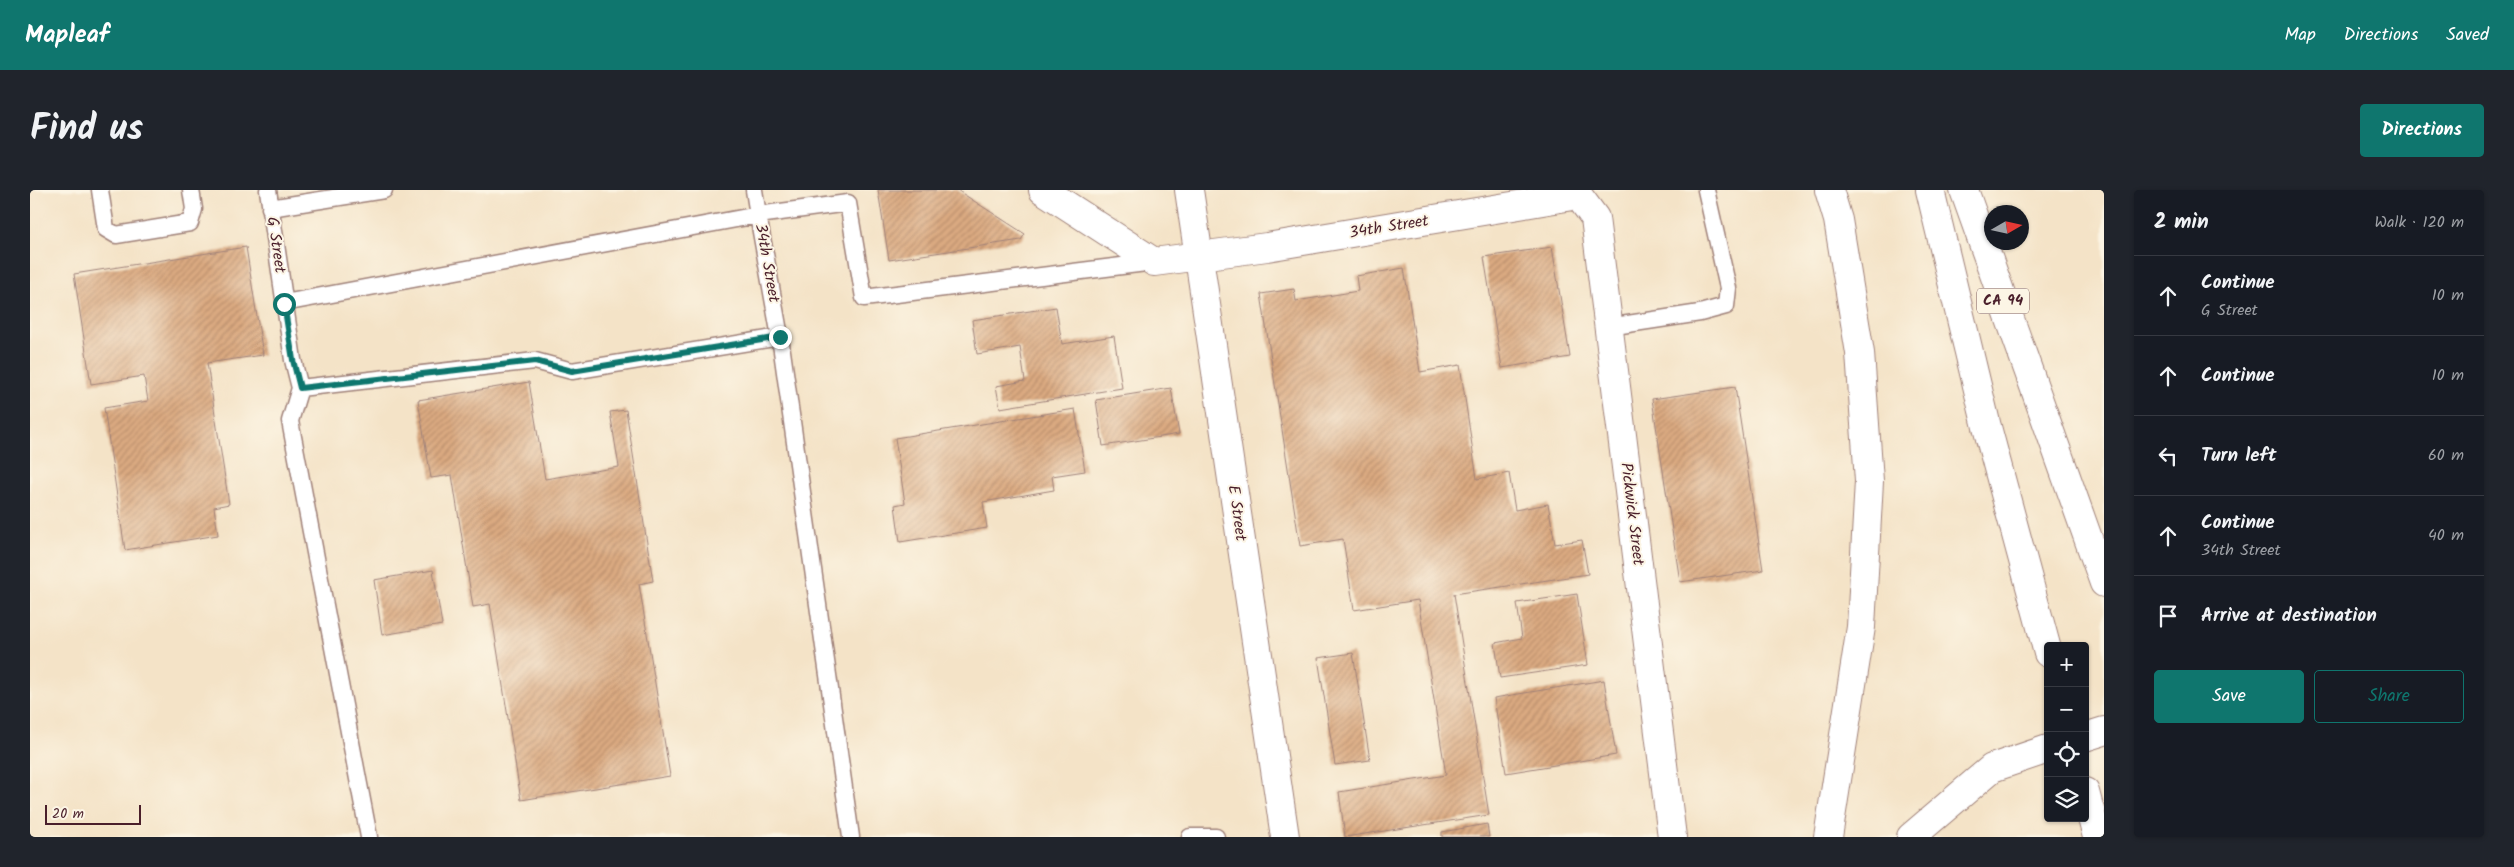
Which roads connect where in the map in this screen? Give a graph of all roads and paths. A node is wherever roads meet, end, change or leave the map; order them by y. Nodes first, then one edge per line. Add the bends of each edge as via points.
1 (100, 190) edge
2 (191, 190) edge
3 (268, 190) edge
4 (384, 190) edge
5 (754, 190) edge
6 (1043, 190) edge
7 (1189, 190) edge
8 (1706, 190) edge
9 (1829, 190) edge
10 (1930, 190) edge
11 (1964, 190) edge
12 (1578, 196) joint
13 (270, 208) junction
14 (758, 215) junction
15 (1200, 256) junction
16 (1154, 262) junction
17 (284, 304) junction
18 (1608, 327) junction
19 (780, 337) junction
20 (300, 388) junction
21 (2043, 412) junction
22 (2104, 536) edge
23 (2104, 583) edge
24 (2045, 642) edge
25 (2104, 731) edge
26 (2089, 736) edge
27 (2044, 751) edge
28 (2089, 807) edge
29 (1279, 836) edge
30 (369, 837) edge
31 (851, 837) edge
32 (1190, 837) edge
33 (1216, 837) edge
34 (1672, 837) edge
35 (1828, 837) edge
36 (1911, 837) edge
37 (2097, 837) edge

1 - 2 lane via 106,229 116,236 190,223 194,209
3 - 13 lane, G Street
4 - 13 lane
5 - 14 lane
6 - 16 main road
7 - 15 main road, E Street
8 - 18 lane via 1728,288 1726,306
9 - 35 main road via 1838,220 1860,353 1869,481 1861,627
10 - 24 main road via 1987,427
11 - 21 main road, CA 94
12 - 15 main road, 34th Street
12 - 18 main road, Pickwick Street via 1595,218
13 - 17 lane, G Street
14 - 16 lane, 34th Street via 848,203 864,298
14 - 17 lane
14 - 19 lane, 34th Street
15 - 16 main road, 34th Street
15 - 29 main road, E Street
17 - 20 lane, G Street
18 - 34 main road, Pickwick Street
19 - 20 lane via 572,371 535,361
19 - 31 lane, 34th Street
20 - 30 lane via 290,421
21 - 22 main road
21 - 23 main road, CA 94
25 - 26 main road
27 - 36 main road via 1992,768
28 - 37 main road
32 - 33 lane

